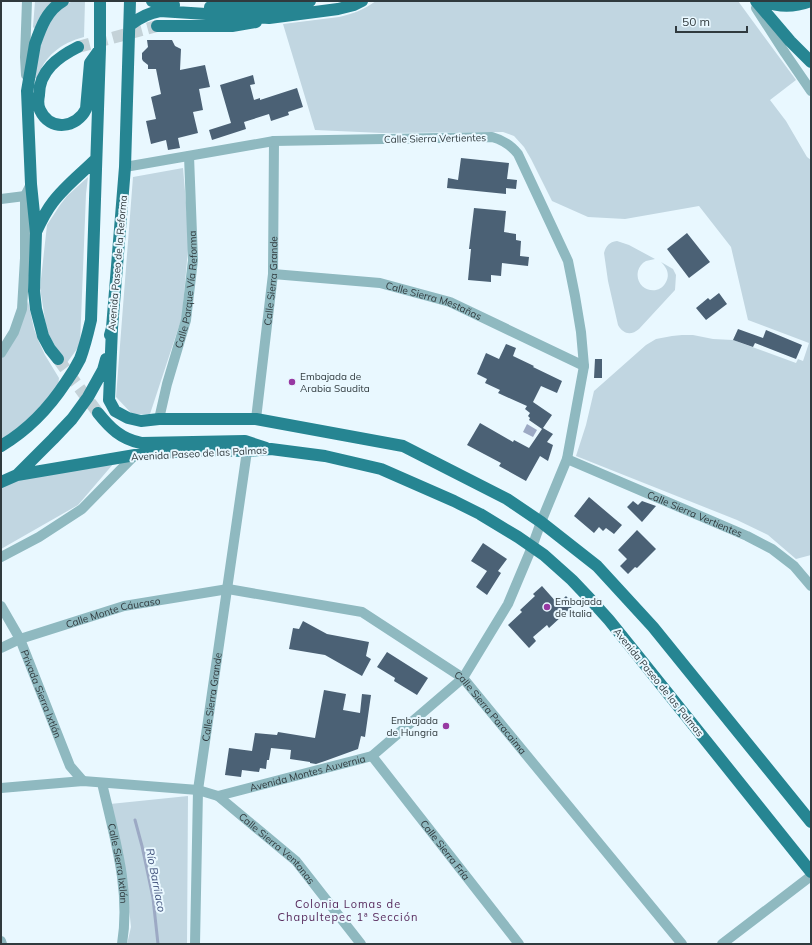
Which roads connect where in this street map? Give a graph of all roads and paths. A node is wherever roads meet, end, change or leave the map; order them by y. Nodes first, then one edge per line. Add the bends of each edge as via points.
1 (26, 1) edge
2 (63, 1) edge
3 (100, 1) edge
4 (130, 1) edge
5 (152, 1) edge
6 (234, 1) edge
7 (310, 1) edge
8 (362, 1) edge
9 (752, 1) edge
10 (756, 1) edge
11 (764, 1) edge
12 (811, 2) edge
13 (262, 7) junction
14 (269, 18) junction
15 (130, 25) junction
16 (157, 26) tunnel mouth
17 (78, 48) tunnel mouth
18 (100, 49) junction
19 (811, 62) edge
20 (27, 91) junction
21 (811, 91) edge
22 (274, 141) junction
23 (189, 156) junction
24 (96, 159) junction
25 (125, 167) junction
26 (31, 184) junction
27 (25, 196) junction
28 (1, 199) edge
29 (36, 233) junction
30 (273, 274) junction
31 (112, 328) junction
32 (1, 353) edge
33 (58, 359) tunnel mouth
34 (584, 366) junction
35 (98, 413) tunnel mouth
36 (159, 419) junction
37 (256, 419) junction
38 (1, 446) edge
39 (270, 449) junction
40 (247, 451) junction
41 (135, 455) junction
42 (567, 459) junction
43 (17, 475) junction
44 (1, 482) edge
45 (541, 522) junction
46 (532, 547) junction
47 (1, 557) edge
48 (811, 586) edge
49 (228, 589) junction
50 (1, 606) edge
51 (20, 639) junction
52 (1, 648) edge
53 (463, 678) junction
54 (372, 756) junction
55 (83, 781) junction
56 (102, 783) junction
57 (1, 788) edge
58 (198, 790) junction
59 (218, 796) junction
60 (811, 822) edge
61 (811, 872) edge
62 (811, 876) edge
63 (197, 942) edge
64 (122, 944) edge
65 (361, 944) edge
66 (519, 944) edge
67 (682, 944) edge
68 (722, 944) edge

1 - 20 street
2 - 20 main road via 45,18 35,44
3 - 18 main road, Avenida Paseo de la Reforma
4 - 15 main road, Avenida Paseo de la Reforma
5 - 13 main road via 160,4
6 - 13 main road
7 - 13 main road
8 - 14 main road via 338,10
9 - 21 street
10 - 19 main road
11 - 12 main road via 784,6
14 - 15 main road via 160,11 140,17
14 - 16 main road via 232,26
15 - 25 main road, Avenida Paseo de la Reforma
17 - 18 main road via 55,62 41,80 38,106 47,119 56,124 72,124 84,114 90,63
18 - 24 main road, Avenida Paseo de la Reforma
20 - 26 main road
22 - 23 street, Calle Sierra Vertientes
22 - 30 street, Calle Sierra Grande
22 - 34 street, Calle Sierra Vertientes via 492,137 509,144 518,154 568,261 580,325
23 - 25 street, Calle Sierra Vertientes
23 - 36 street, Calle Parque Vía Reforma via 193,260 186,320
24 - 29 main road via 54,201
24 - 38 main road, Avenida Paseo de la Reforma via 91,320 86,341 80,359 52,403 20,434
25 - 31 main road, Avenida Paseo de la Reforma
26 - 27 street
26 - 29 main road
27 - 28 street
27 - 32 street via 22,309 14,332
29 - 33 main road via 34,291 38,322 43,336
30 - 34 street, Calle Sierra Mestañas via 380,283 450,302
30 - 37 street, Calle Sierra Grande
31 - 36 main road via 109,400 115,411 128,418 141,421
31 - 43 main road, Avenida Paseo de la Reforma via 103,370 88,397 72,419
34 - 42 street, Calle Sierra Vertientes
35 - 39 main road via 114,431 141,443 245,441
36 - 37 main road
37 - 45 main road via 403,446 507,499
39 - 40 main road, Avenida Paseo de las Palmas
39 - 46 main road, Avenida Paseo de las Palmas via 325,456 381,469 480,514
40 - 41 main road, Avenida Paseo de las Palmas via 208,450
40 - 49 street, Calle Sierra Grande
41 - 43 main road, Avenida Paseo de las Palmas
41 - 47 street via 82,509 39,537
42 - 45 street, Calle Sierra Vertientes
42 - 48 street, Calle Sierra Vertientes via 772,549 794,566
43 - 44 main road, Avenida Paseo de la Reforma
45 - 46 street, Calle Sierra Vertientes
45 - 60 main road via 597,566 653,628
46 - 53 street, Avenida Montes Auvernia via 508,604
46 - 61 main road, Avenida Paseo de las Palmas via 572,580 609,620
49 - 51 street, Calle Monte Cáucaso via 124,606
49 - 53 street, Calle Sierra Paracaima via 362,612
49 - 58 street, Calle Sierra Grande
50 - 51 street, Privada Sierra Ixtlán
51 - 52 street, Calle Monte Cáucaso
51 - 55 street, Privada Sierra Ixtlán via 70,766
53 - 54 street, Avenida Montes Auvernia
53 - 67 street, Calle Sierra Paracaima
54 - 59 street, Avenida Montes Auvernia
54 - 66 street, Calle Sierra Fría
55 - 56 street
55 - 57 street
56 - 58 street
56 - 64 street, Calle Sierra Ixtlán via 123,875 125,908
58 - 59 street
58 - 63 street, Calle Sierra Grande
59 - 65 street, Calle Sierra Ventanas via 296,861
62 - 68 street

